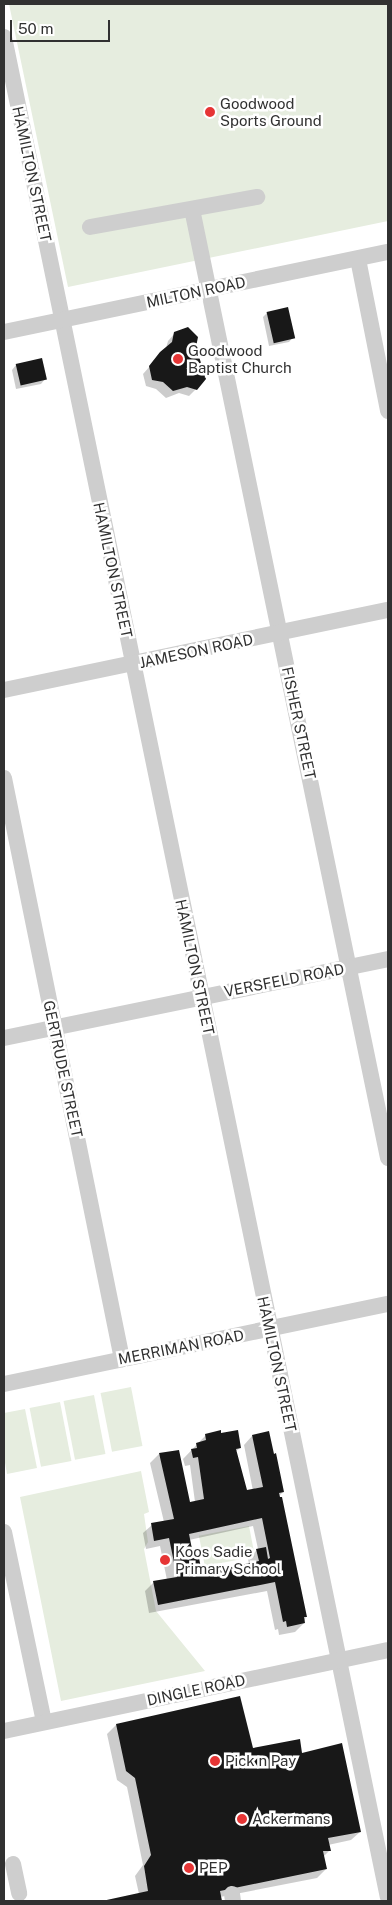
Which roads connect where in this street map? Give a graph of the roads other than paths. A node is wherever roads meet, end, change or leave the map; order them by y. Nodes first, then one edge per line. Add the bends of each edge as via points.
1 (4, 37) edge
2 (257, 197) dead end
3 (192, 208) junction
4 (90, 227) dead end
5 (388, 252) edge
6 (358, 258) junction
7 (210, 289) junction
8 (62, 320) junction
9 (4, 332) edge
10 (388, 411) edge
11 (388, 610) edge
12 (280, 634) junction
13 (132, 664) junction
14 (4, 690) edge
15 (4, 778) edge
16 (388, 959) edge
17 (349, 967) junction
18 (202, 996) junction
19 (55, 1028) junction
20 (4, 1038) edge
21 (388, 1158) edge
22 (388, 1304) edge
23 (270, 1329) junction
24 (122, 1359) junction
25 (4, 1384) edge
26 (4, 1532) edge
27 (388, 1650) edge
28 (339, 1659) junction
29 (44, 1722) junction
30 (4, 1731) edge
31 (13, 1864) dead end
32 (19, 1894) dead end
33 (388, 1897) edge

1 - 8 street, HAMILTON STREET
2 - 3 street
3 - 4 street
3 - 7 street, FISHER STREET
5 - 6 street, MILTON ROAD
6 - 7 street, MILTON ROAD
6 - 10 street
7 - 8 street, MILTON ROAD
7 - 12 street, FISHER STREET
8 - 9 street, MILTON ROAD
8 - 13 street, HAMILTON STREET
11 - 12 street, JAMESON ROAD
12 - 13 street, JAMESON ROAD
12 - 17 street, FISHER STREET
13 - 14 street, JAMESON ROAD
13 - 18 street, HAMILTON STREET
15 - 19 street, GERTRUDE STREET
16 - 17 street, VERSFELD ROAD
17 - 18 street, VERSFELD ROAD
17 - 21 street, FISHER STREET
18 - 19 street, VERSFELD ROAD
18 - 23 street, HAMILTON STREET
19 - 20 street, VERSFELD ROAD
19 - 24 street, GERTRUDE STREET
22 - 23 street, MERRIMAN ROAD
23 - 24 street, MERRIMAN ROAD
23 - 28 street, HAMILTON STREET
24 - 25 street, MERRIMAN ROAD
26 - 29 street
27 - 28 street, DINGLE ROAD
28 - 29 street, DINGLE ROAD
28 - 33 street, HAMILTON STREET
29 - 30 street, DINGLE ROAD
31 - 32 street

